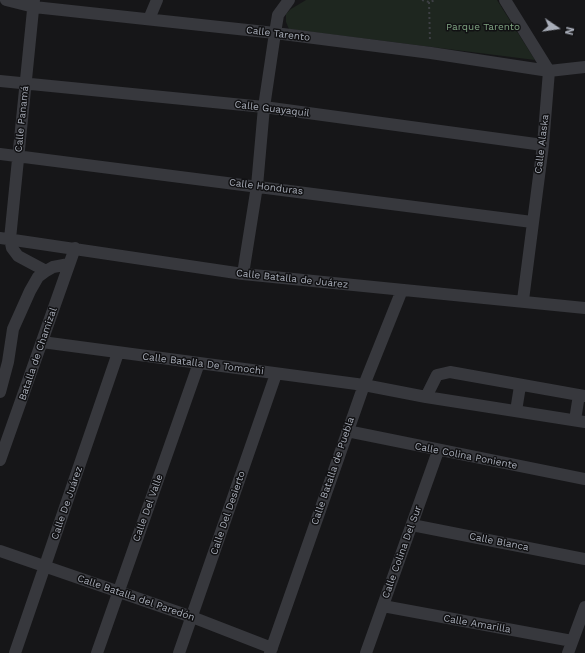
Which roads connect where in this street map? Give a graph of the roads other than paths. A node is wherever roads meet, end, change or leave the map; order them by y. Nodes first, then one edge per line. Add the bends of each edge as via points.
1 (6, 0) edge
2 (157, 0) edge
3 (289, 0) edge
4 (505, 0) edge
5 (34, 3) edge
6 (149, 19) junction
7 (275, 34) junction
8 (585, 67) edge
9 (549, 71) junction
10 (0, 81) edge
11 (25, 84) junction
12 (264, 107) junction
13 (543, 145) junction
14 (0, 154) edge
15 (18, 156) junction
16 (257, 186) junction
17 (532, 222) junction
18 (5, 238) edge
19 (75, 248) junction
20 (69, 264) junction
21 (46, 271) junction
22 (243, 274) junction
23 (402, 290) junction
24 (523, 300) junction
25 (585, 308) edge
26 (42, 342) junction
27 (118, 353) junction
28 (199, 363) junction
29 (276, 374) junction
30 (364, 385) junction
31 (520, 386) junction
32 (0, 392) edge
33 (582, 395) edge
34 (426, 396) junction
35 (516, 411) junction
36 (580, 421) edge
37 (347, 431) junction
38 (438, 451) junction
39 (0, 460) edge
40 (585, 479) edge
41 (412, 525) junction
42 (0, 551) edge
43 (585, 559) edge
44 (46, 567) junction
45 (118, 591) junction
46 (383, 606) junction
47 (585, 606) edge
48 (192, 617) junction
49 (572, 641) junction
50 (271, 650) edge
51 (15, 653) edge
52 (97, 653) edge
53 (179, 653) edge
54 (366, 653) edge
55 (568, 653) edge

1 - 5 street, Calle Tarento
2 - 6 street
3 - 7 street via 278,15
4 - 9 street
5 - 6 street, Calle Tarento
5 - 11 street, Calle Panamá
6 - 7 street, Calle Tarento
7 - 9 street, Calle Tarento via 431,53
7 - 12 street
8 - 9 street, Calle Tarento
9 - 13 street, Calle Alaska
10 - 11 street, Calle Guayaquil
11 - 12 street, Calle Guayaquil
11 - 15 street, Calle Panamá
12 - 13 street, Calle Guayaquil
12 - 16 street
13 - 17 street, Calle Alaska
14 - 15 street, Calle Honduras
15 - 16 street, Calle Honduras
15 - 18 street, Calle Panamá
16 - 17 street, Calle Honduras
16 - 22 street
17 - 24 street, Calle Alaska
18 - 19 street, Calle Batalla de Juárez
18 - 21 street via 18,256
19 - 20 street, Batalla de Chamizal
19 - 22 street, Calle Batalla de Juárez
20 - 21 street
20 - 26 street, Batalla de Chamizal
21 - 32 street via 38,277 17,318
22 - 23 street, Calle Batalla de Juárez
23 - 24 street, Calle Batalla de Juárez
23 - 30 street, Calle Batalla de Puebla
24 - 25 street, Calle Batalla de Juárez
26 - 27 street, Calle Batalla De Tomochi
26 - 39 street, Batalla de Chamizal
27 - 28 street, Calle Batalla De Tomochi
27 - 44 street, Calle De Juárez
28 - 29 street, Calle Batalla De Tomochi
28 - 45 street, Calle Del Valle
29 - 30 street, Calle Batalla De Tomochi
29 - 48 street, Calle Del Desierto
30 - 34 street, Calle Batalla De Tomochi
30 - 37 street, Calle Batalla de Puebla
31 - 33 street
31 - 34 street via 443,372 437,375
31 - 35 street
33 - 36 street
34 - 35 street, Calle Batalla De Tomochi
35 - 36 street, Calle Batalla De Tomochi
37 - 38 street, Calle Colina Poniente
37 - 50 street, Calle Batalla de Puebla
38 - 40 street, Calle Colina Poniente
38 - 41 street, Calle Colina Del Sur
41 - 43 street, Calle Blanca
41 - 46 street, Calle Colina Del Sur
42 - 44 street, Calle Batalla del Paredón
44 - 45 street, Calle Batalla del Paredón
44 - 51 street, Calle De Juárez
45 - 48 street, Calle Batalla del Paredón
45 - 52 street, Calle Del Valle
46 - 49 street, Calle Amarilla
46 - 54 street, Calle Colina Del Sur
47 - 49 street
48 - 50 street, Calle Batalla del Paredón
48 - 53 street, Calle Del Desierto
49 - 55 street

